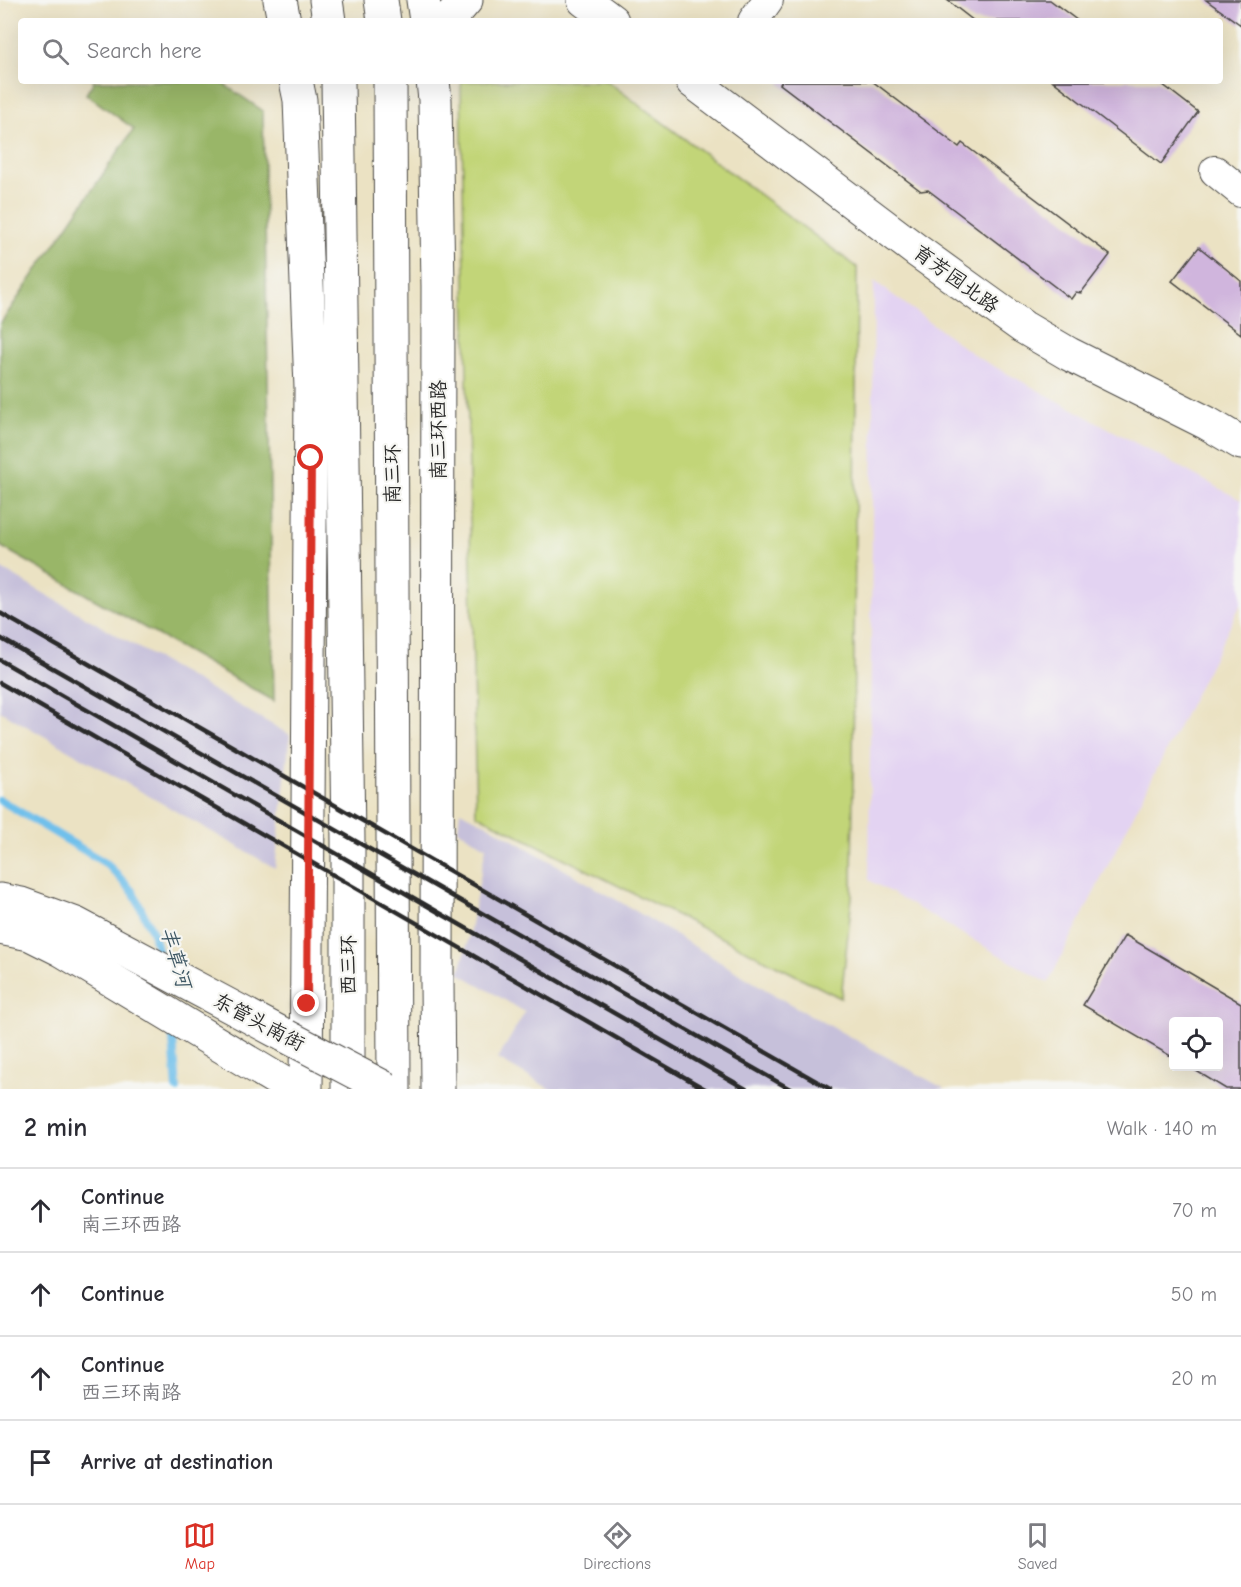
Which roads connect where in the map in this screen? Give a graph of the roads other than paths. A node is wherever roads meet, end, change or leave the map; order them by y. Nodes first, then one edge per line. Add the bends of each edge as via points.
1 (280, 0) edge
2 (326, 0) edge
3 (381, 0) edge
4 (423, 0) edge
5 (466, 0) edge
6 (584, 0) edge
7 (768, 0) edge
8 (283, 18) edge
9 (329, 18) edge
10 (384, 18) edge
11 (426, 18) edge
12 (451, 18) edge
13 (608, 18) edge
14 (755, 18) edge
15 (297, 84) edge
16 (338, 84) edge
17 (390, 84) edge
18 (433, 84) edge
19 (702, 84) edge
20 (1215, 171) dead end
21 (1241, 192) edge
22 (1241, 443) edge
23 (0, 900) edge
24 (0, 928) edge
25 (295, 1088) edge
26 (348, 1089) edge
27 (387, 1089) edge
28 (394, 1089) edge
29 (438, 1089) edge

1 - 8 main road
2 - 9 main road
3 - 10 main road
4 - 11 main road
5 - 12 main road
6 - 13 main road
7 - 14 street
15 - 25 main road via 311,388 308,920
16 - 26 main road, 西三环
17 - 28 main road, 南三环
18 - 29 main road, 南三环西路 via 438,286
19 - 22 main road, 育芳园北路 via 916,250 1023,327
20 - 21 street
23 - 27 main road, 东管头南街, bridge via 76,924
24 - 25 main road, 东管头南街 via 30,934 62,950

